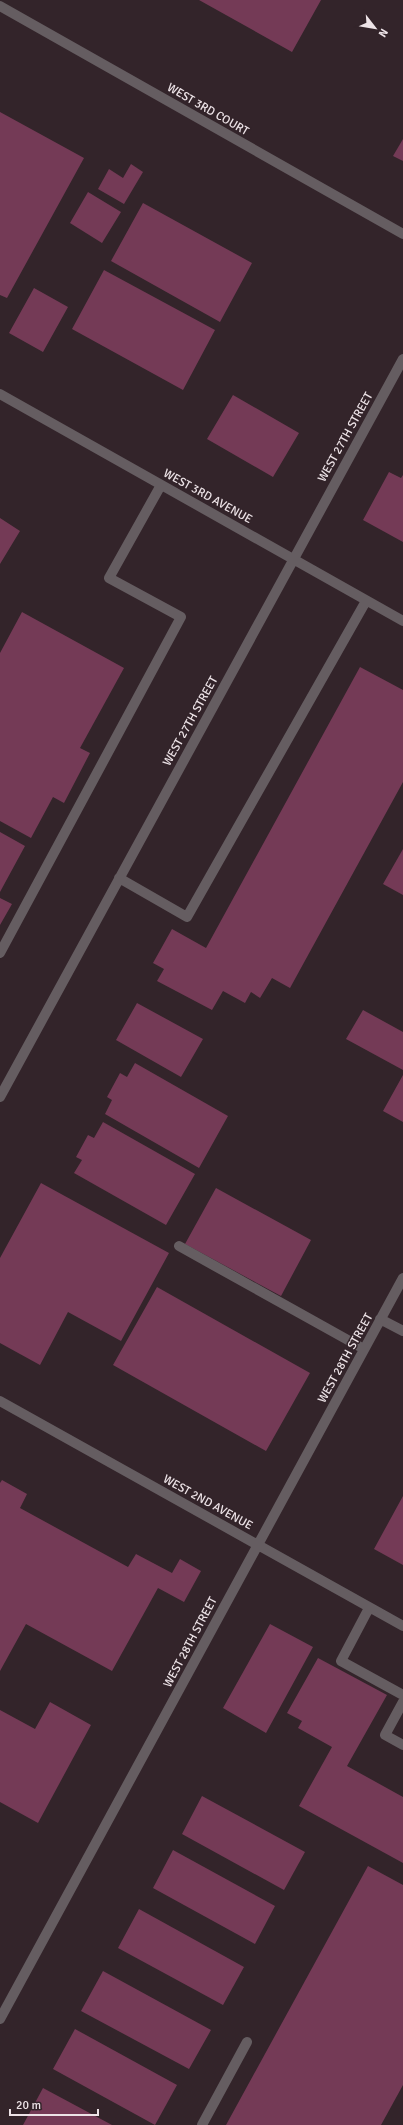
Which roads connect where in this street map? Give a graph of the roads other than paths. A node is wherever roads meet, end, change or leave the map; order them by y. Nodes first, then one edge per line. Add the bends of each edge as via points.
1 (0, 6) edge
2 (403, 234) edge
3 (403, 359) edge
4 (0, 394) edge
5 (161, 485) junction
6 (294, 560) junction
7 (366, 601) junction
8 (403, 621) edge
9 (119, 878) junction
10 (0, 953) edge
11 (0, 1096) edge
12 (179, 1246) dead end
13 (403, 1278) edge
14 (380, 1319) junction
15 (403, 1331) edge
16 (364, 1349) junction
17 (0, 1401) edge
18 (257, 1545) junction
19 (369, 1608) junction
20 (403, 1626) edge
21 (403, 1695) edge
22 (403, 1702) edge
23 (403, 1745) edge
24 (0, 2019) edge
25 (247, 2042) dead end
26 (202, 2125) edge

1 - 2 street, WEST 3RD COURT
3 - 6 street, WEST 27TH STREET
4 - 5 street, WEST 3RD AVENUE
5 - 6 street, WEST 3RD AVENUE
5 - 10 street via 109,578 181,617
6 - 7 street, WEST 3RD AVENUE
6 - 9 street, WEST 27TH STREET
7 - 8 street, WEST 3RD AVENUE
7 - 9 street via 187,917
9 - 11 street, WEST 27TH STREET
12 - 16 street
13 - 14 street, WEST 28TH STREET
14 - 15 street
14 - 16 street, WEST 28TH STREET
16 - 18 street, WEST 28TH STREET
17 - 18 street, WEST 2ND AVENUE
18 - 19 street, WEST 2ND AVENUE
18 - 24 street, WEST 28TH STREET
19 - 20 street, WEST 2ND AVENUE
19 - 21 street via 341,1661
22 - 23 street via 385,1735
25 - 26 street

